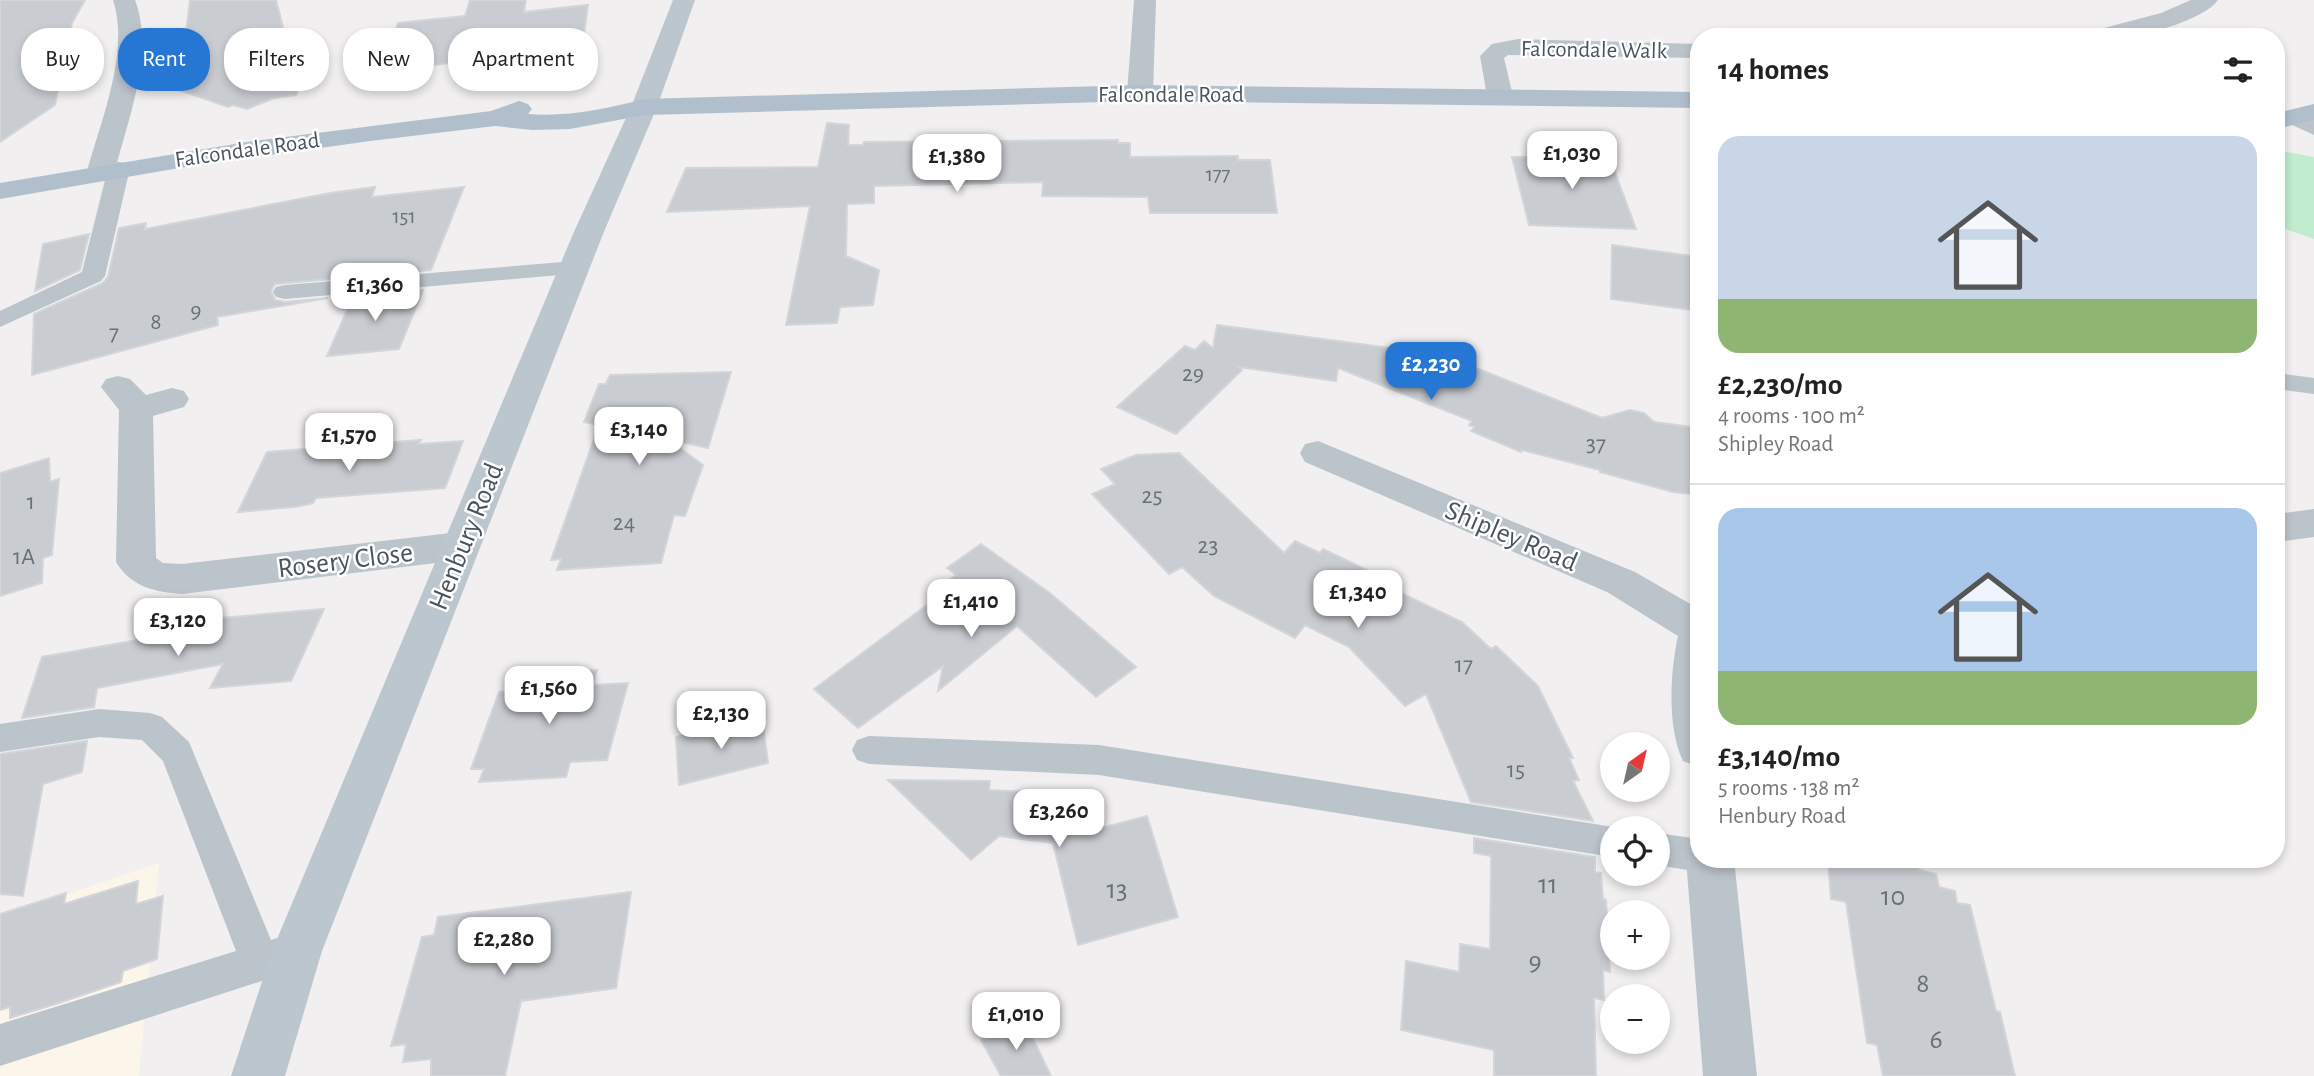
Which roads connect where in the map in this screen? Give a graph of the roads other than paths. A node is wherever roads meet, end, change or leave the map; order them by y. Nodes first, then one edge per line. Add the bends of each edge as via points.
1 (124, 0) edge
2 (684, 0) edge
3 (1145, 0) edge
4 (2207, 0) edge
5 (2129, 28) edge
6 (1690, 51) edge
7 (1140, 93) junction
8 (1500, 96) junction
9 (1690, 100) edge
10 (644, 107) junction
11 (110, 170) junction
12 (0, 191) edge
13 (575, 268) junction
14 (285, 292) dead end
15 (0, 320) edge
16 (2285, 382) edge
17 (2314, 386) edge
18 (172, 399) dead end
19 (1318, 453) dead end
20 (2314, 523) edge
21 (2285, 527) edge
22 (460, 546) junction
23 (1690, 624) edge
24 (0, 738) edge
25 (869, 750) dead end
26 (1600, 839) edge
27 (1670, 851) edge
28 (1690, 854) edge
29 (1711, 868) edge
30 (278, 957) junction
31 (0, 1045) edge
32 (258, 1076) edge
33 (1730, 1076) edge

1 - 11 street via 131,11 131,41
2 - 10 main road, Henbury Road
3 - 7 street
4 - 5 street
6 - 8 street, Falcondale Walk via 1500,49 1492,56
7 - 8 main road, Falcondale Road
7 - 10 main road, Falcondale Road
8 - 9 main road, Falcondale Road
10 - 11 main road, Falcondale Road via 607,118 521,124 495,118 275,143
10 - 13 main road, Henbury Road
11 - 12 main road, Falcondale Road
11 - 15 lane via 93,276
13 - 14 lane
13 - 22 main road, Henbury Road
16 - 17 lane
18 - 22 street, Rosery Close via 127,399 136,562 144,572 182,579
19 - 23 street, Shipley Road via 1621,582
20 - 21 street
22 - 30 main road, Henbury Road
24 - 30 lane via 99,723 150,727 177,752
25 - 26 lane via 1099,760
27 - 28 lane
29 - 33 street
30 - 31 lane
30 - 32 main road, Henbury Road

